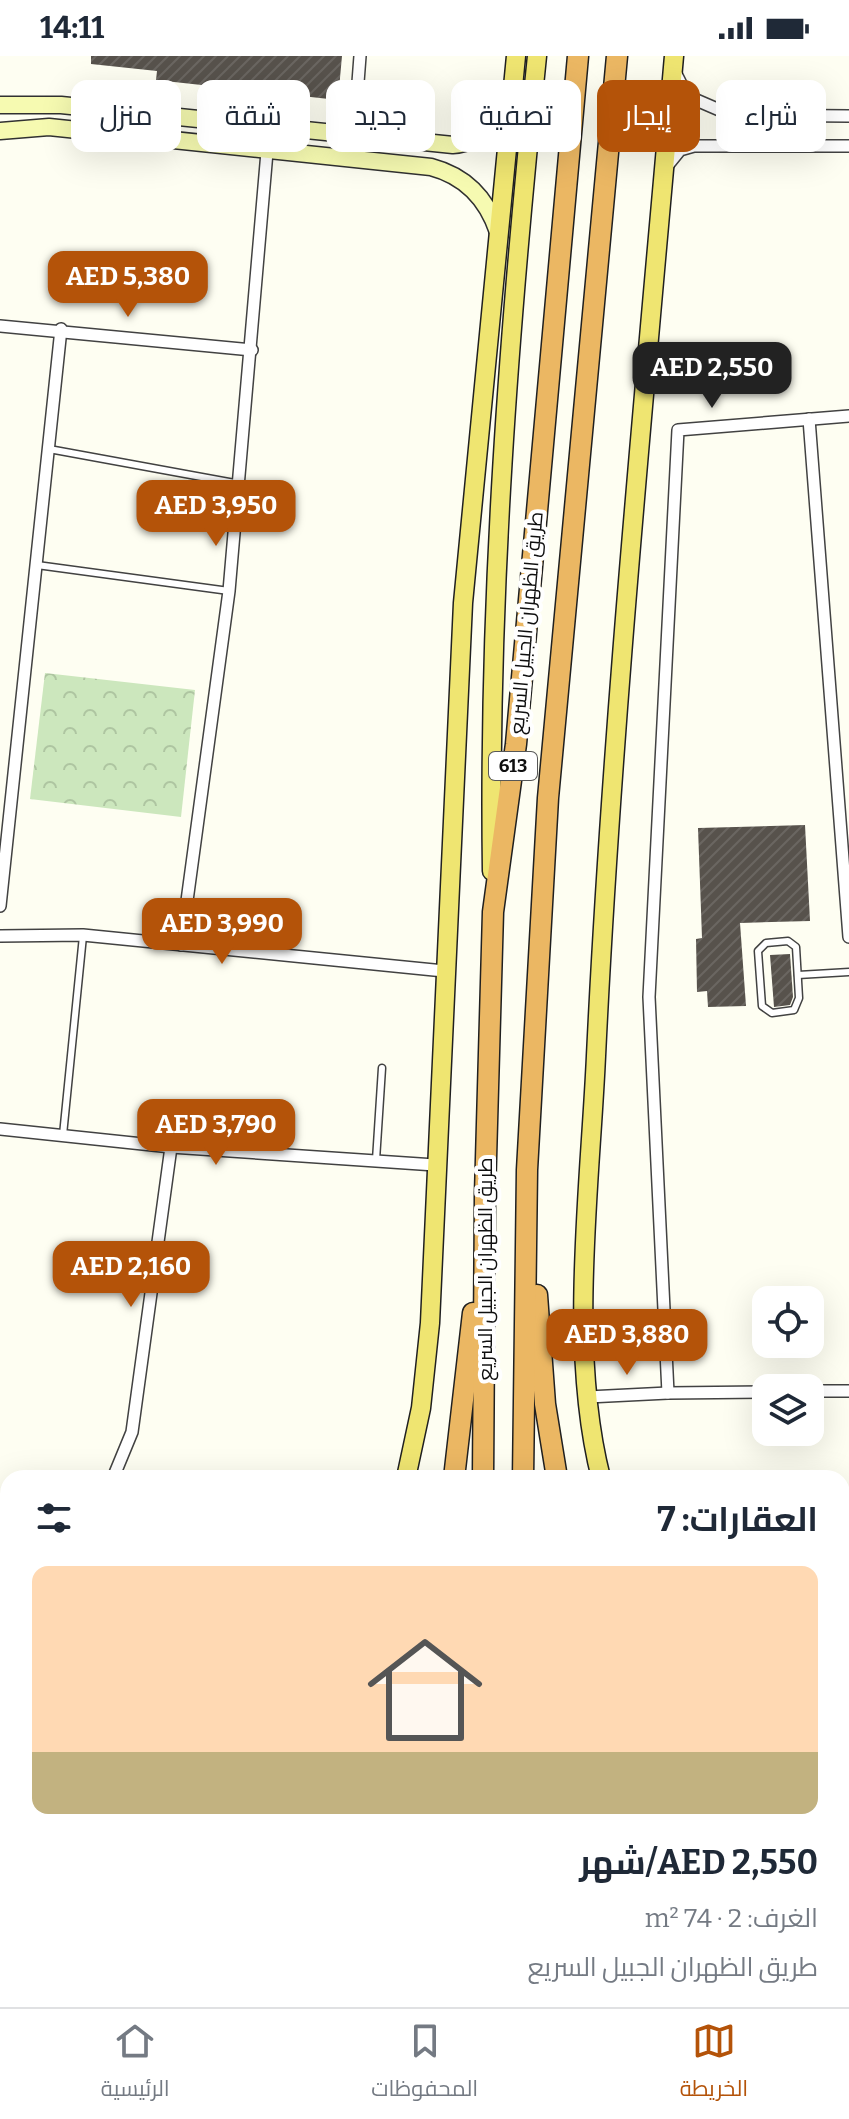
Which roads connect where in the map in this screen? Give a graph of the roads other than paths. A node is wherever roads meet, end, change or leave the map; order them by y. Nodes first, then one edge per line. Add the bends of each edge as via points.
1 (360, 56) edge
2 (516, 56) edge
3 (537, 56) edge
4 (578, 56) edge
5 (617, 56) edge
6 (628, 56) edge
7 (674, 61) edge
8 (358, 80) edge
9 (514, 80) edge
10 (0, 105) edge
11 (849, 116) edge
12 (0, 131) edge
13 (326, 132) edge
14 (197, 144) edge
15 (849, 146) edge
16 (267, 152) joint
17 (423, 152) edge
18 (506, 152) edge
19 (412, 165) junction
20 (660, 177) junction
21 (604, 193) junction
22 (498, 232) junction
23 (0, 326) edge
24 (61, 329) junction
25 (252, 350) junction
26 (849, 416) edge
27 (809, 419) junction
28 (49, 449) junction
29 (240, 484) junction
30 (37, 565) junction
31 (229, 591) junction
32 (0, 906) edge
33 (493, 912) junction
34 (83, 935) junction
35 (0, 936) edge
36 (849, 937) edge
37 (181, 945) junction
38 (444, 971) junction
39 (849, 972) edge
40 (798, 975) junction
41 (382, 1068) dead end
42 (0, 1129) edge
43 (63, 1135) junction
44 (171, 1147) junction
45 (376, 1160) junction
46 (435, 1165) junction
47 (527, 1170) junction
48 (485, 1194) junction
49 (824, 1391) edge
50 (849, 1391) edge
51 (752, 1392) edge
52 (668, 1393) junction
53 (588, 1397) junction
54 (116, 1470) edge
55 (408, 1470) edge
56 (455, 1470) edge
57 (483, 1470) edge
58 (523, 1470) edge
59 (556, 1470) edge
60 (600, 1470) edge

1 - 8 street
2 - 9 main road
3 - 33 main road via 495,559 490,725
4 - 33 highway, طريق الظهران الجبيل السريع / 613 via 516,744
5 - 21 highway, طريق الظهران الجبيل السريع / 613
6 - 21 highway
7 - 11 street via 687,96 731,115
7 - 20 main road
10 - 13 street via 61,105
12 - 14 street via 49,127
15 - 20 street via 694,146 680,150
16 - 19 street
16 - 25 street
17 - 19 street via 424,157
18 - 22 main road
19 - 22 street via 448,172 477,192
20 - 53 main road via 619,664 600,985 584,1324
21 - 47 highway, طريق الظهران الجبيل السريع / 613 via 548,798
22 - 38 main road via 463,603
23 - 24 street
24 - 25 street
24 - 28 street
25 - 29 street
26 - 27 street
27 - 36 street
27 - 52 street via 678,430 649,997
28 - 29 lane
28 - 30 street
29 - 31 street
30 - 31 lane
30 - 32 street
31 - 37 street
33 - 48 highway, طريق الظهران الجبيل السريع / 613
34 - 35 street
34 - 37 street
34 - 43 lane
37 - 38 street
38 - 46 main road
39 - 40 lane
40 - 40 lane via 793,943 761,946 762,1006 794,1010
41 - 45 lane
42 - 43 street
43 - 44 street
44 - 45 street
44 - 54 street via 132,1432
45 - 46 street
46 - 55 main road via 428,1337
47 - 58 highway, طريق الظهران الجبيل السريع / 613
47 - 59 highway via 545,1404
48 - 56 highway
48 - 57 highway, طريق الظهران الجبيل السريع / 613
49 - 50 street
51 - 52 street
52 - 53 street
53 - 60 main road

